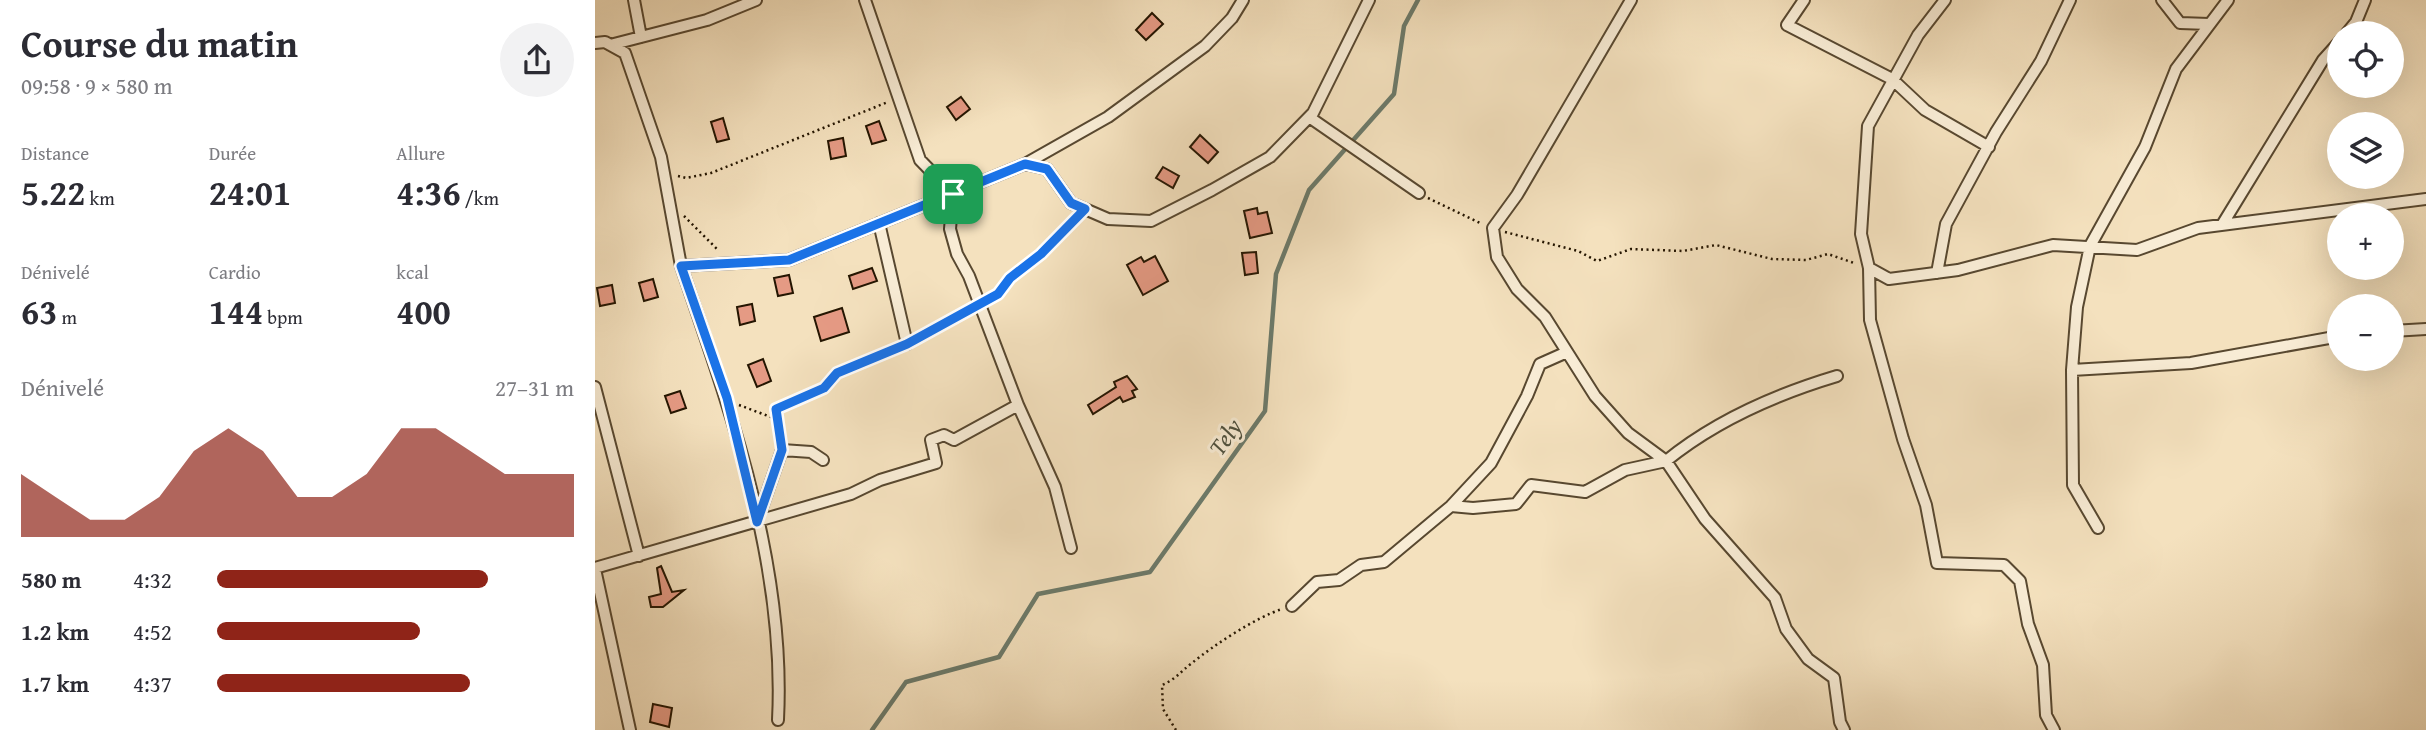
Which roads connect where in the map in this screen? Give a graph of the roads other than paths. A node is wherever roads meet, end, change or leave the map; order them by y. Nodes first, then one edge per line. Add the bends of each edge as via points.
1 (634, 0) edge
2 (756, 0) edge
3 (865, 0) edge
4 (1243, 0) edge
5 (1369, 0) edge
6 (1632, 0) edge
7 (1804, 0) edge
8 (1945, 0) edge
9 (2070, 0) edge
10 (2162, 0) edge
11 (2228, 0) edge
12 (2365, 0) edge
13 (2356, 21) edge
14 (2209, 24) junction
15 (641, 37) junction
16 (595, 43) edge
17 (610, 45) junction
18 (2327, 56) edge
19 (1892, 79) junction
20 (1309, 117) junction
21 (1989, 147) junction
22 (1025, 164) junction
23 (1419, 193) road end
24 (953, 194) junction
25 (2426, 199) edge
26 (879, 223) junction
27 (2222, 225) junction
28 (2090, 246) junction
29 (681, 266) junction
30 (1869, 268) junction
31 (1937, 273) junction
32 (2426, 329) edge
33 (2404, 330) edge
34 (2327, 338) edge
35 (907, 344) road end
36 (1567, 352) junction
37 (2072, 370) junction
38 (1837, 376) dead end
39 (595, 387) edge
40 (1018, 405) junction
41 (823, 460) dead end
42 (1666, 461) junction
43 (1451, 506) junction
44 (757, 522) junction
45 (2098, 528) dead end
46 (1071, 548) dead end
47 (639, 556) junction
48 (595, 568) edge
49 (1292, 606) road end
50 (779, 720) dead end
51 (631, 730) edge
52 (1845, 730) edge
53 (2054, 730) edge

1 - 15 street
2 - 15 street via 707,20
3 - 24 street via 920,160
4 - 22 street via 1233,18 1205,46 1108,117
5 - 20 street
6 - 36 street via 1493,228 1497,257
7 - 19 street via 1787,25
8 - 19 street
9 - 21 street via 2041,61
10 - 14 street via 2181,23
11 - 14 street
12 - 13 street
14 - 28 street via 2176,69 2145,147
15 - 17 street
16 - 17 street
17 - 29 street via 625,53 663,167
18 - 27 street
19 - 21 street via 1925,110
19 - 30 street via 1868,126 1861,233
20 - 22 street via 1270,157 1151,221 1108,219 1071,203 1047,169
20 - 23 street
21 - 31 street via 1946,224
22 - 24 street
24 - 26 street
24 - 40 street via 950,229
25 - 27 street
26 - 29 street via 789,260
26 - 35 street
27 - 28 street via 2198,228 2137,250
28 - 31 street via 2053,246
28 - 37 street via 2077,307
29 - 44 street via 727,398
30 - 31 street via 1889,279
30 - 53 street via 1870,320 1926,505 1937,563 2004,565 2020,581 2028,624 2043,665 2046,715
32 - 33 street
34 - 37 street via 2191,363
36 - 42 street via 1595,396 1628,433
36 - 43 street via 1540,364 1491,463
37 - 45 street via 2073,485
38 - 42 street via 1726,421
39 - 47 street
40 - 44 street via 954,440 944,435 931,440 936,463
40 - 46 street via 1055,487
41 - 44 street via 811,453 782,450
42 - 43 street via 1625,470 1585,492 1531,485 1516,503
42 - 52 street via 1705,519 1775,598 1786,629 1808,659 1834,678
43 - 49 street via 1384,562 1361,565 1339,580 1317,582
44 - 47 street
44 - 50 street via 777,613
47 - 48 street
48 - 51 street

